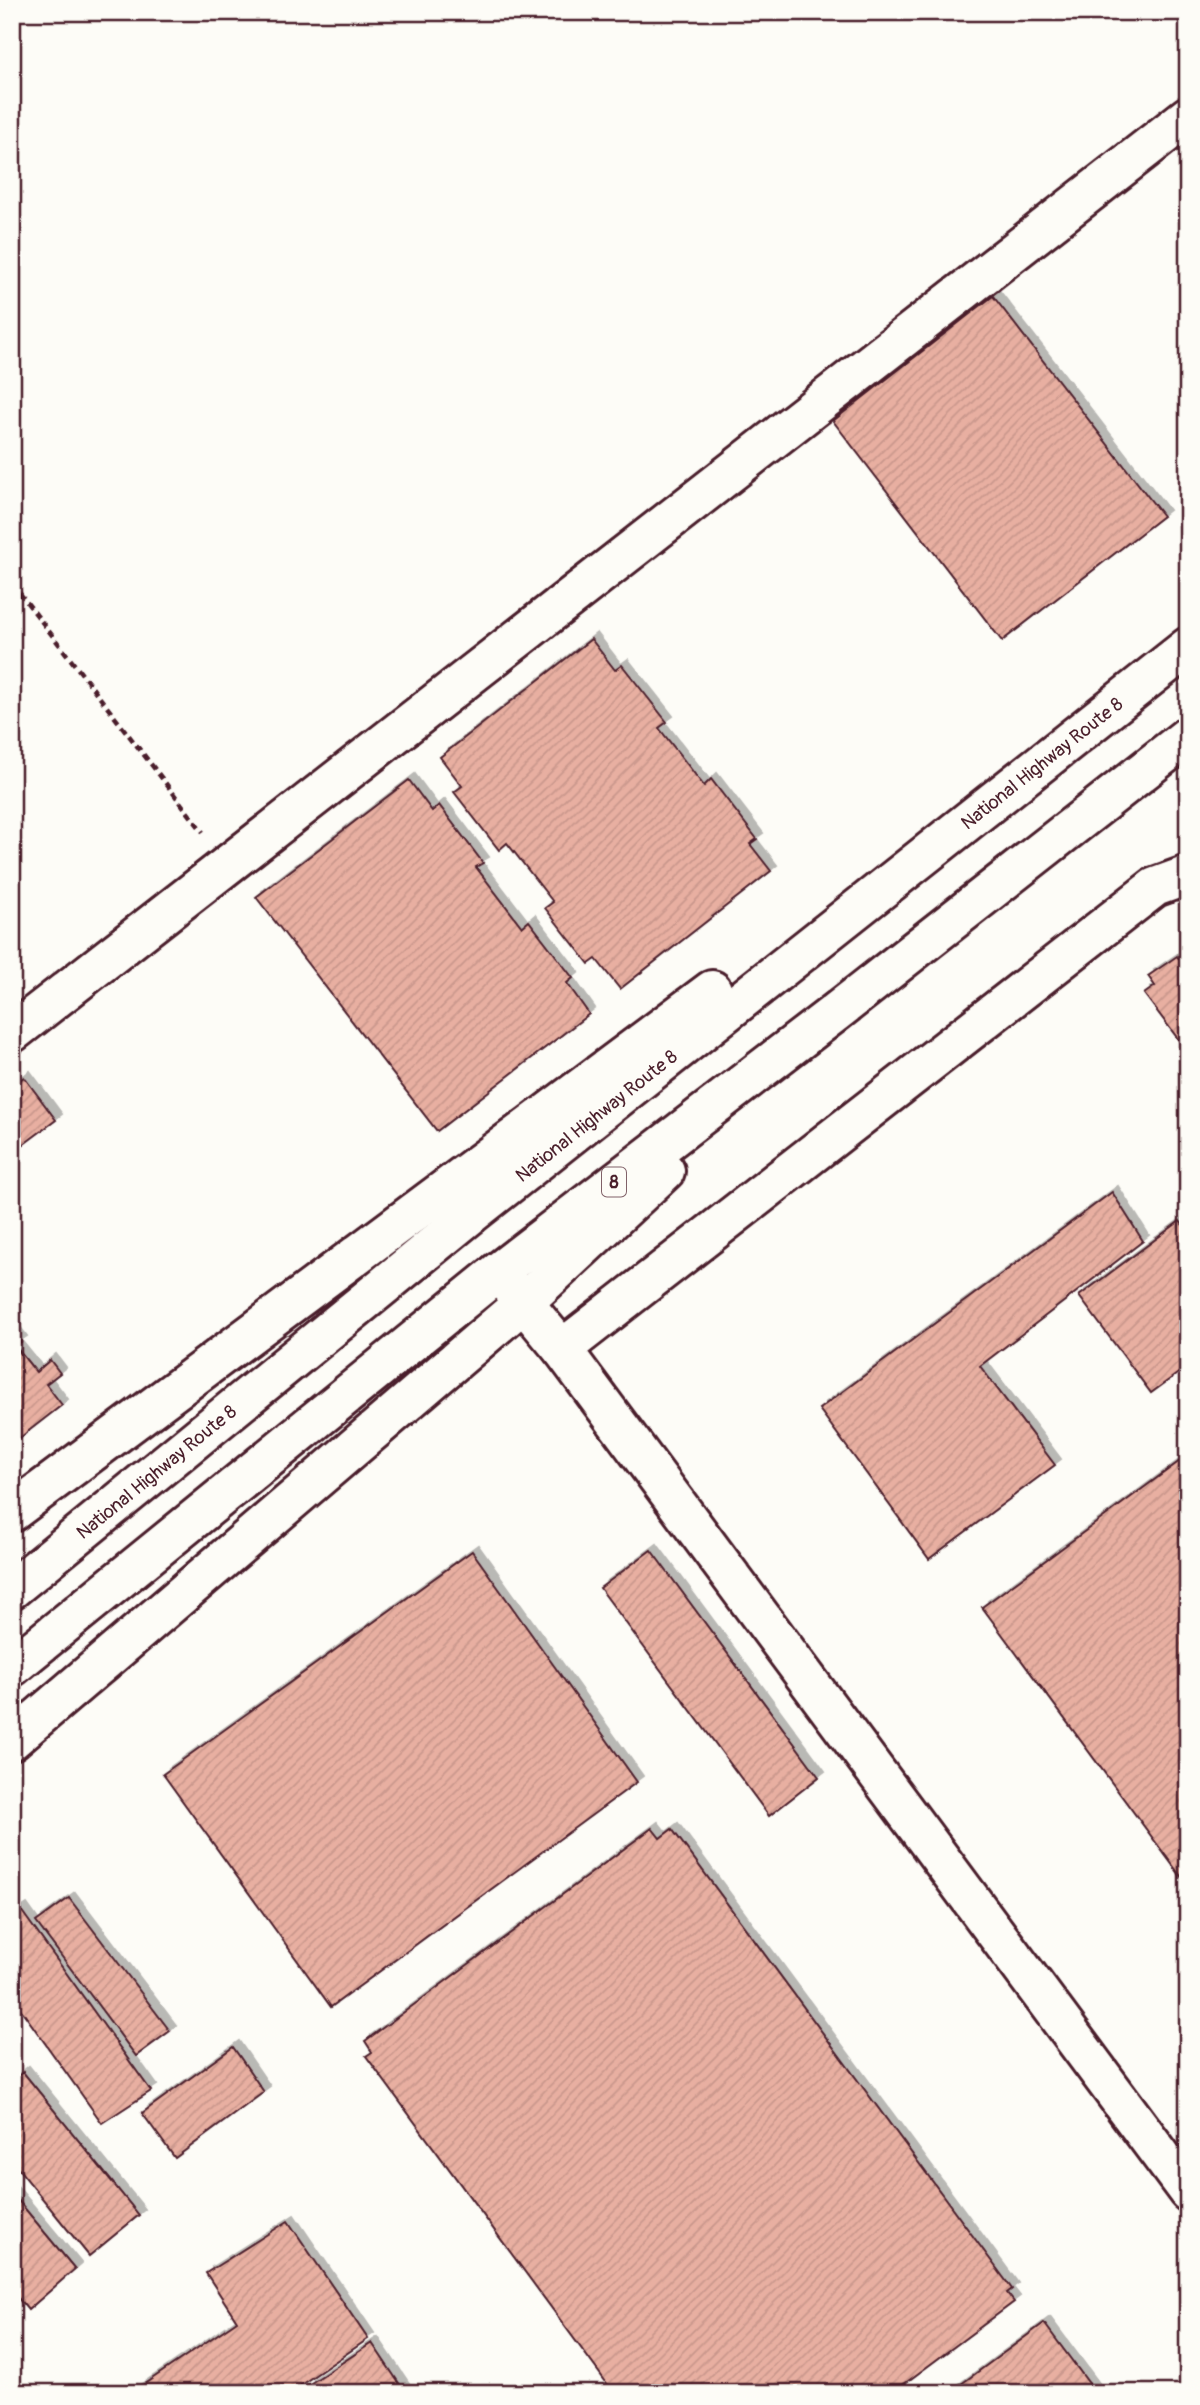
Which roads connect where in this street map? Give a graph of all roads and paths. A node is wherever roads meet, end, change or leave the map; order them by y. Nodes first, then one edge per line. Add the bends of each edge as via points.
1 (1188, 116) edge
2 (12, 583) edge
3 (1188, 647) edge
4 (1188, 736) edge
5 (1038, 765) junction
6 (227, 864) junction
7 (1188, 875) edge
8 (836, 1012) junction
9 (12, 1033) edge
10 (498, 1272) junction
11 (523, 1303) junction
12 (562, 1349) junction
13 (12, 1512) edge
14 (12, 1589) edge
15 (12, 1667) edge
16 (12, 1740) edge
17 (1188, 2192) edge

1 - 6 main road
2 - 6 path
3 - 5 main road, National Highway Route 8
4 - 8 main road, 8
5 - 13 main road via 827,904
5 - 14 main road, National Highway Route 8
6 - 9 main road
7 - 12 main road via 1155,887
8 - 10 main road, 8
8 - 11 main road
10 - 11 main road
10 - 15 main road, 8
11 - 12 main road
11 - 16 main road
12 - 17 main road

